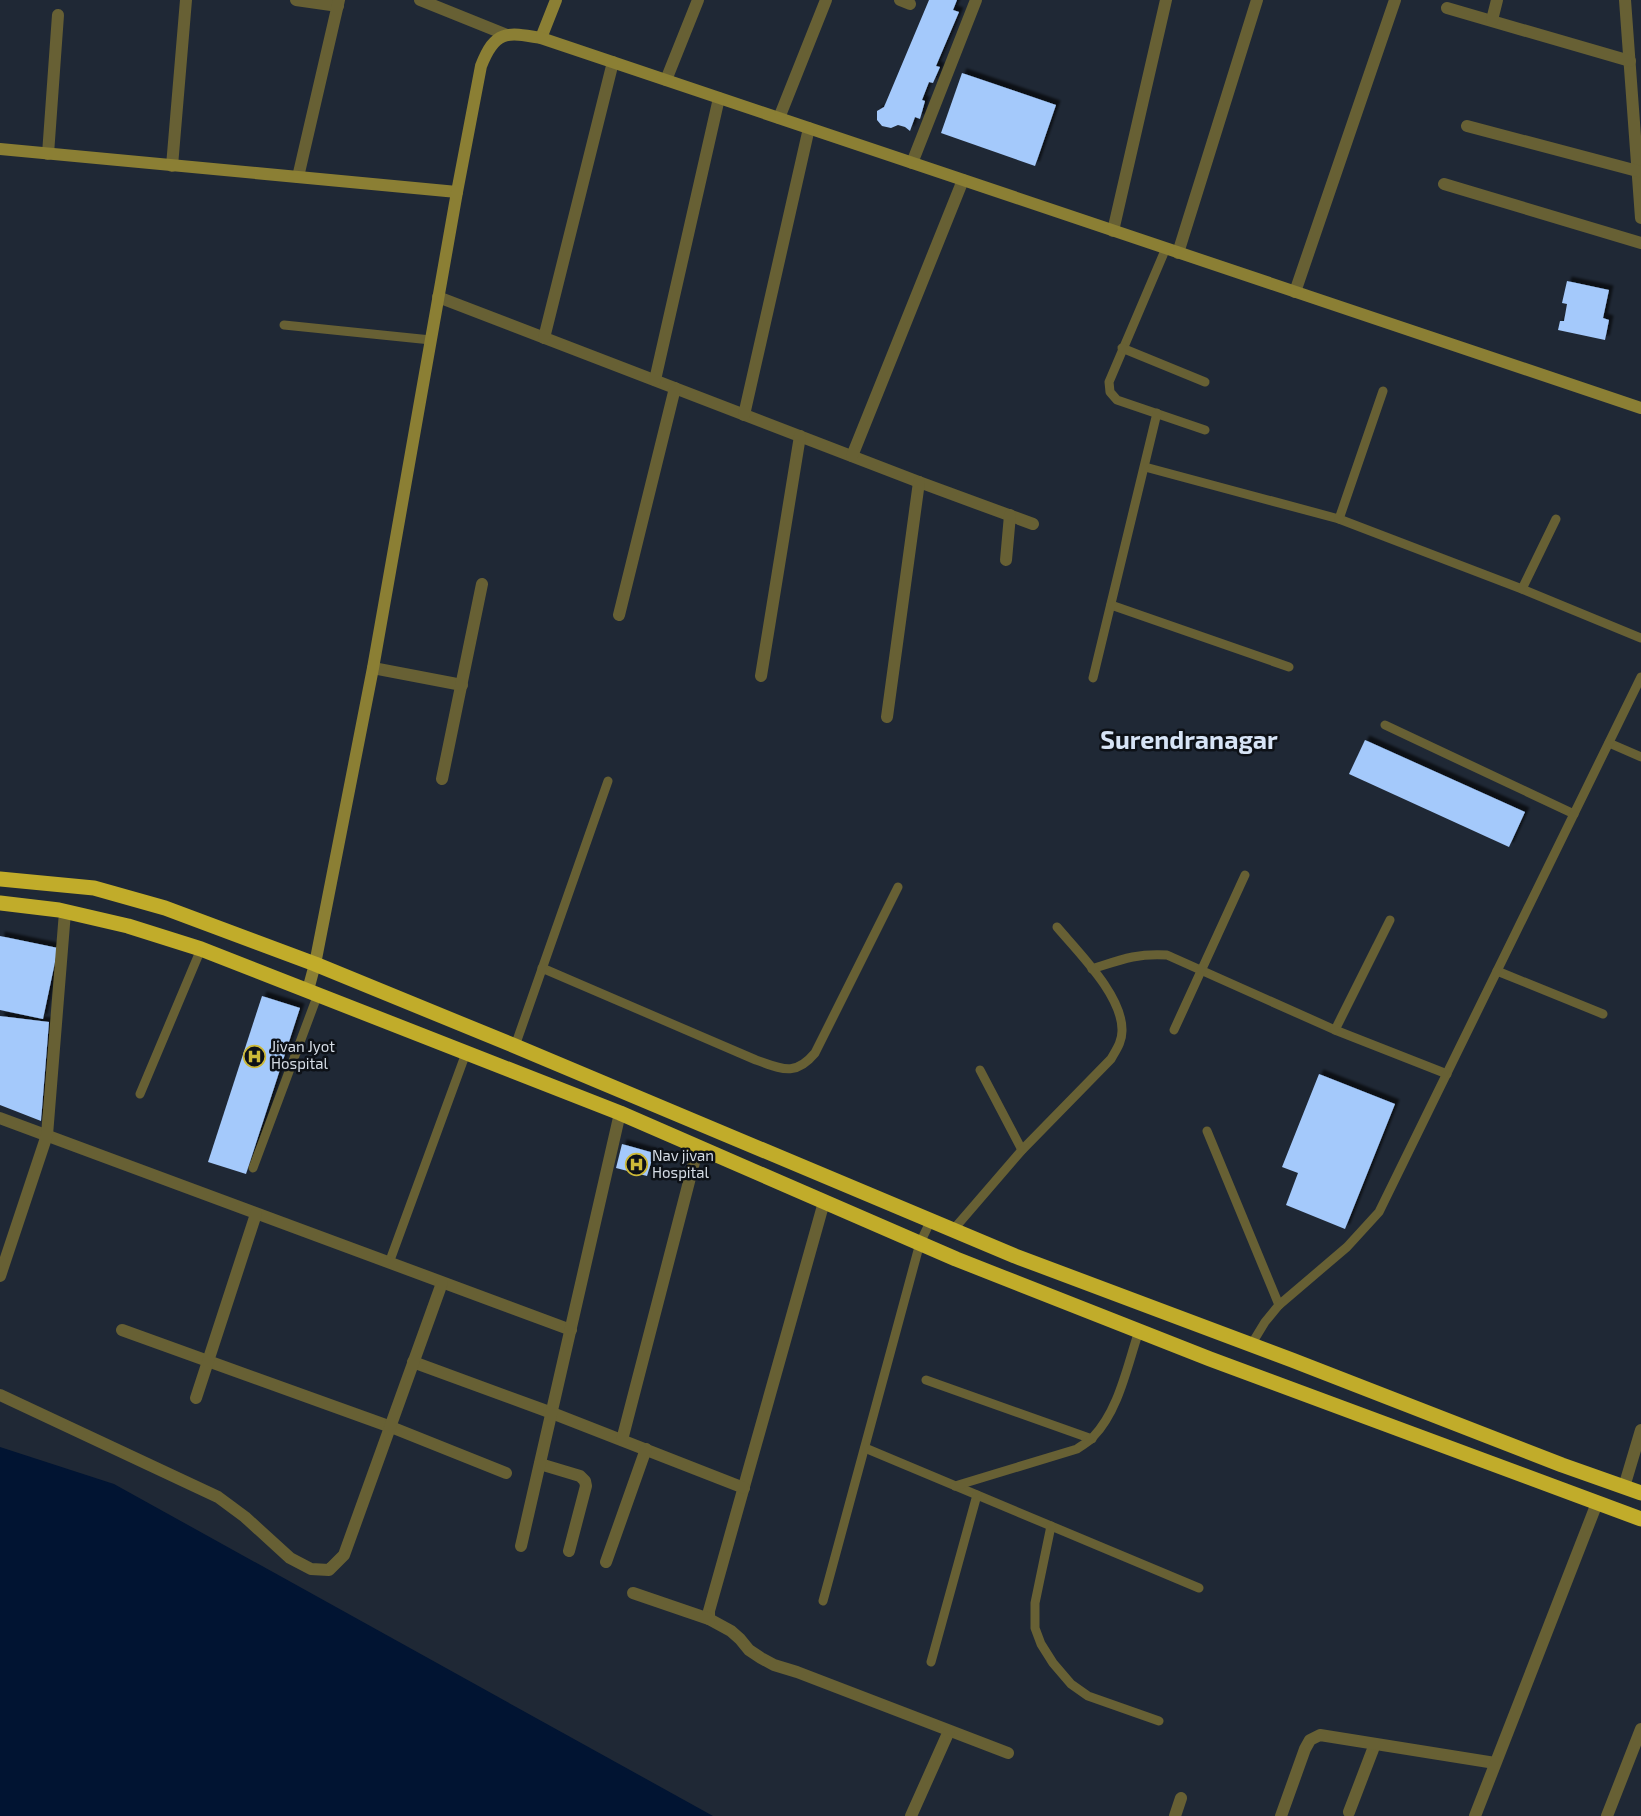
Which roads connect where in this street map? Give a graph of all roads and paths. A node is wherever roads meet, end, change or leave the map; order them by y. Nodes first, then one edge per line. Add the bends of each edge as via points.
1 (186, 0) edge
2 (296, 0) edge
3 (421, 0) edge
4 (556, 0) edge
5 (698, 0) edge
6 (826, 0) edge
7 (976, 0) edge
8 (1166, 0) edge
9 (1257, 0) edge
10 (1395, 0) edge
11 (1497, 0) edge
12 (1625, 0) edge
13 (338, 3) edge
14 (1447, 8) dead end
15 (58, 15) dead end
16 (1492, 20) junction
17 (508, 35) junction
18 (541, 38) junction
19 (1630, 61) junction
20 (613, 62) junction
21 (666, 80) junction
22 (719, 98) junction
23 (779, 118) junction
24 (1467, 126) dead end
25 (808, 128) junction
26 (0, 149) edge
27 (48, 154) junction
28 (912, 163) junction
29 (172, 166) junction
30 (1639, 172) edge
31 (298, 178) junction
32 (962, 180) junction
33 (1444, 184) dead end
34 (456, 192) junction
35 (1641, 218) edge
36 (1113, 230) junction
37 (1641, 243) edge
38 (1166, 248) junction
39 (1178, 253) junction
40 (1295, 292) junction
41 (438, 297) junction
42 (284, 325) dead end
43 (544, 338) junction
44 (431, 340) junction
45 (1122, 348) junction
46 (654, 380) junction
47 (1205, 382) dead end
48 (675, 388) junction
49 (1383, 390) dead end
50 (1641, 408) edge
51 (744, 414) junction
52 (1157, 414) junction
53 (1205, 430) dead end
54 (800, 436) junction
55 (852, 456) junction
56 (1145, 467) junction
57 (919, 482) junction
58 (1010, 515) junction
59 (1339, 519) junction
60 (1556, 519) dead end
61 (1033, 524) dead end
62 (1006, 560) dead end
63 (482, 584) dead end
64 (1522, 589) junction
65 (1111, 604) junction
66 (619, 615) dead end
67 (1641, 638) edge
68 (1289, 667) dead end
69 (373, 668) junction
70 (761, 676) dead end
71 (1641, 677) edge
72 (1093, 678) dead end
73 (462, 685) junction
74 (887, 717) dead end
75 (1385, 725) dead end
76 (1609, 743) junction
77 (1641, 757) edge
78 (442, 780) dead end
79 (608, 781) dead end
80 (1574, 814) junction
81 (1245, 876) dead end
82 (0, 879) edge
83 (898, 887) dead end
84 (0, 903) edge
85 (65, 912) junction
86 (1390, 920) dead end
87 (1057, 927) dead end
88 (201, 949) junction
89 (315, 964) junction
90 (542, 968) junction
91 (1092, 970) junction
92 (1202, 970) junction
93 (1497, 971) junction
94 (313, 992) junction
95 (1604, 1014) dead end
96 (1174, 1030) dead end
97 (1335, 1030) junction
98 (515, 1046) junction
99 (466, 1052) junction
100 (980, 1070) dead end
101 (1447, 1074) junction
102 (140, 1094) dead end
103 (620, 1114) junction
104 (0, 1118) edge
105 (1207, 1131) dead end
106 (47, 1135) junction
107 (698, 1147) junction
108 (1022, 1150) junction
109 (253, 1168) dead end
110 (824, 1202) junction
111 (256, 1214) junction
112 (931, 1220) junction
113 (953, 1230) junction
114 (920, 1243) junction
115 (389, 1263) junction
116 (0, 1276) edge
117 (442, 1283) junction
118 (1278, 1306) junction
119 (122, 1330) dead end
120 (571, 1330) junction
121 (1139, 1331) junction
122 (1250, 1344) junction
123 (208, 1361) junction
124 (414, 1362) junction
125 (926, 1380) dead end
126 (0, 1395) edge
127 (196, 1398) dead end
128 (552, 1413) junction
129 (391, 1427) junction
130 (1641, 1430) edge
131 (1092, 1438) junction
132 (622, 1440) junction
133 (864, 1448) junction
134 (646, 1449) junction
135 (540, 1464) junction
136 (506, 1473) dead end
137 (955, 1486) junction
138 (1624, 1487) junction
139 (744, 1488) junction
140 (1641, 1493) edge
141 (977, 1495) junction
142 (1597, 1503) junction
143 (1641, 1519) edge
144 (1051, 1526) junction
145 (521, 1546) dead end
146 (569, 1551) dead end
147 (606, 1562) dead end
148 (1199, 1588) dead end
149 (633, 1593) dead end
150 (823, 1601) dead end
151 (709, 1620) junction
152 (931, 1662) dead end
153 (1159, 1721) dead end
154 (1641, 1729) edge
155 (949, 1730) junction
156 (1375, 1744) junction
157 (1008, 1753) dead end
158 (1496, 1763) junction
159 (1181, 1798) dead end
160 (1349, 1812) dead end
161 (911, 1816) edge
162 (1176, 1816) edge
163 (1282, 1816) edge
164 (1475, 1816) edge
165 (1607, 1816) edge

1 - 29 street
2 - 13 street
3 - 17 street
4 - 18 street
5 - 21 street
6 - 23 street
7 - 28 street
8 - 36 street
9 - 39 street
10 - 40 street
11 - 16 street
12 - 19 street
13 - 31 street
14 - 16 street
15 - 27 street
16 - 19 street
17 - 18 street via 514,33
17 - 34 street via 496,38 481,66
18 - 20 street
19 - 30 street
20 - 21 street
20 - 43 street
21 - 22 street
22 - 23 street
22 - 46 street
23 - 25 street
24 - 30 street
25 - 28 street
25 - 51 street
26 - 27 street
27 - 29 street
28 - 32 street
29 - 31 street
30 - 35 street
31 - 34 street
32 - 36 street
32 - 55 street
33 - 37 street
34 - 41 street
36 - 38 street
38 - 39 street
38 - 45 lane
39 - 40 street
40 - 50 street
41 - 43 street
41 - 44 street
42 - 44 lane
43 - 46 street
44 - 69 street
45 - 47 lane
45 - 52 lane via 1109,382 1110,392 1117,400
46 - 48 street
48 - 51 street
48 - 66 street
49 - 59 lane
51 - 54 street
52 - 53 lane
52 - 56 lane
54 - 55 street
54 - 70 street
55 - 57 street
56 - 59 lane
56 - 65 lane
57 - 58 street
57 - 74 street
58 - 61 street
58 - 62 street
59 - 64 lane
60 - 64 lane
63 - 73 street
64 - 67 lane
65 - 68 lane
65 - 72 lane
69 - 73 street
69 - 89 street
71 - 76 lane
73 - 78 street
75 - 80 lane
76 - 77 lane
76 - 80 lane
79 - 90 lane
80 - 93 lane
81 - 92 lane
82 - 89 highway via 94,888 165,908
83 - 90 lane via 815,1053 806,1064 795,1070 781,1069 756,1060
84 - 85 highway
85 - 88 highway via 128,926
85 - 106 street
86 - 97 lane
87 - 91 lane
88 - 94 highway
88 - 102 lane
89 - 94 street
89 - 98 highway
90 - 98 lane
91 - 92 lane via 1148,954 1167,955
91 - 108 lane via 1119,1011 1120,1044 1111,1059
92 - 96 lane
92 - 97 lane
93 - 95 lane
93 - 101 lane
94 - 99 highway
94 - 109 lane
97 - 101 lane
98 - 112 highway
99 - 103 highway
99 - 115 lane
100 - 108 lane
101 - 118 lane via 1379,1212 1348,1247
103 - 107 highway
103 - 120 street
104 - 106 street
105 - 118 lane
106 - 111 street
106 - 116 street
107 - 110 highway
107 - 132 street
108 - 113 lane
110 - 114 highway
110 - 139 street
111 - 115 street
111 - 123 street
112 - 113 highway
112 - 114 lane
113 - 122 highway
114 - 121 highway
114 - 133 lane
115 - 117 street
117 - 120 street
117 - 124 street
118 - 122 lane
119 - 123 street
120 - 128 street
121 - 131 lane via 1107,1420
121 - 142 highway
122 - 138 highway
123 - 127 street
123 - 129 street
124 - 128 street
124 - 129 street
125 - 131 lane
126 - 129 street via 218,1497 290,1558 311,1568 329,1570 344,1555
128 - 132 street
128 - 135 street
129 - 136 street
130 - 138 street
131 - 137 lane via 1077,1448
132 - 134 street
133 - 137 lane
133 - 150 lane
134 - 139 street
134 - 147 street
135 - 145 street
135 - 146 street via 585,1480
137 - 141 lane
138 - 140 highway
139 - 151 street
141 - 144 lane
141 - 152 lane
142 - 143 highway
142 - 158 street
144 - 148 lane
144 - 153 lane via 1035,1603 1035,1628 1041,1644 1070,1684 1088,1696
149 - 151 street
151 - 155 street via 731,1631 749,1650 774,1665
154 - 165 street
155 - 157 street
155 - 161 street
156 - 158 street
156 - 160 street
156 - 163 street via 1320,1735 1310,1740
158 - 164 street
159 - 162 street

